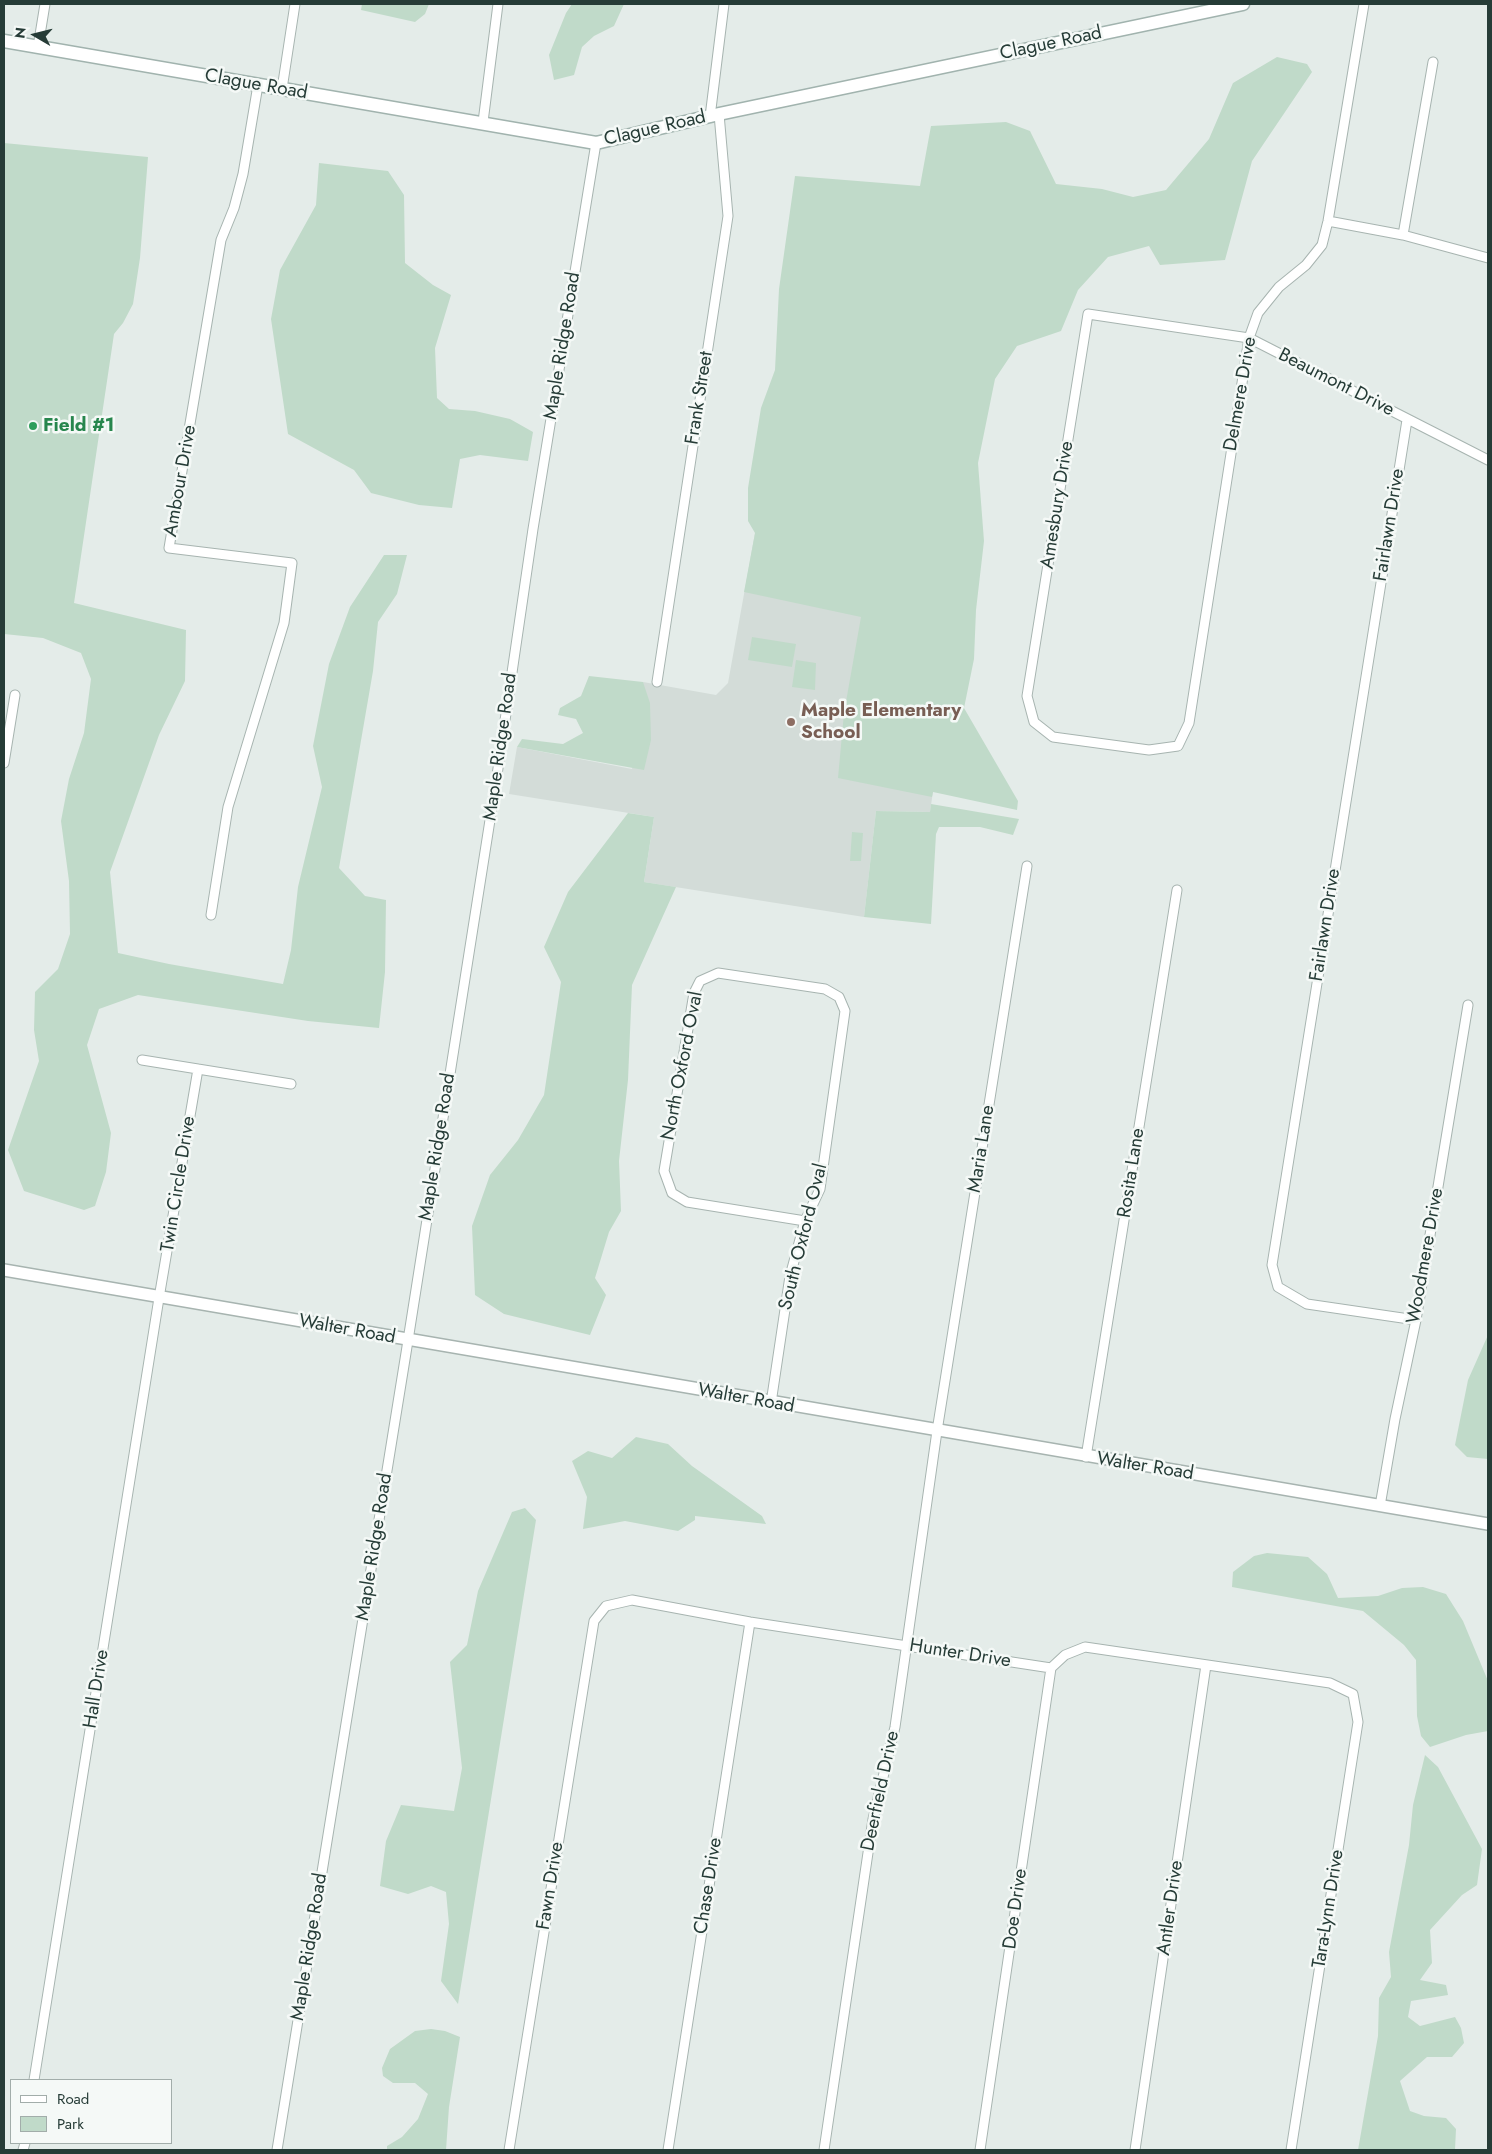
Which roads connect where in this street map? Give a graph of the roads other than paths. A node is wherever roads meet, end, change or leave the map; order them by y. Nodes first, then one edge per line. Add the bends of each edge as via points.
1 (45, 4) edge
2 (295, 4) edge
3 (498, 4) edge
4 (724, 4) edge
5 (1243, 4) edge
6 (1364, 4) edge
7 (4, 41) edge
8 (38, 47) junction
9 (1433, 62) dead end
10 (258, 86) junction
11 (282, 89) junction
12 (714, 116) junction
13 (484, 122) junction
14 (596, 143) junction
15 (1328, 221) junction
16 (1403, 235) junction
17 (1488, 258) edge
18 (1088, 314) joint
19 (1249, 338) junction
20 (1406, 420) junction
21 (1488, 460) edge
22 (657, 682) dead end
23 (15, 695) dead end
24 (1027, 696) joint
25 (4, 763) edge
26 (1027, 866) dead end
27 (1177, 890) dead end
28 (211, 915) dead end
29 (718, 972) joint
30 (1468, 1005) dead end
31 (142, 1060) dead end
32 (198, 1069) junction
33 (290, 1084) dead end
34 (805, 1221) junction
35 (4, 1270) edge
36 (159, 1298) junction
37 (1416, 1320) junction
38 (408, 1340) junction
39 (771, 1403) junction
40 (937, 1431) junction
41 (1086, 1457) junction
42 (1380, 1506) junction
43 (1488, 1524) edge
44 (594, 1622) joint
45 (750, 1622) junction
46 (906, 1646) junction
47 (1206, 1665) junction
48 (1051, 1668) junction
49 (34, 2079) edge
50 (278, 2150) edge
51 (509, 2150) edge
52 (668, 2150) edge
53 (824, 2150) edge
54 (980, 2150) edge
55 (1135, 2150) edge
56 (1291, 2150) edge

1 - 8 street
2 - 11 street
3 - 13 street
4 - 12 street, Frank Street
5 - 12 main road, Clague Road
6 - 15 street, Delmere Drive
7 - 8 main road, Clague Road
8 - 10 main road, Clague Road
9 - 16 street
10 - 11 main road, Clague Road
10 - 28 street, Ambour Drive via 243,174 221,240 169,548 292,563 284,623 228,807
11 - 13 main road, Clague Road
12 - 14 main road, Clague Road
12 - 22 street, Frank Street via 728,216
13 - 14 main road, Clague Road
14 - 38 street, Maple Ridge Road
15 - 16 street
15 - 19 street, Delmere Drive via 1322,245 1306,265 1279,287 1258,313
16 - 17 street
18 - 19 street, Beaumont Drive
18 - 24 street, Amesbury Drive
19 - 20 street, Beaumont Drive
19 - 24 street, Delmere Drive via 1189,723 1178,746 1149,750 1053,737 1034,722
20 - 21 street, Beaumont Drive
20 - 37 street, Fairlawn Drive via 1272,1265 1278,1287 1307,1304
23 - 25 street
26 - 40 street, Maria Lane
27 - 41 street, Rosita Lane
29 - 34 street, South Oxford Oval via 825,989 839,997 845,1011 820,1189
29 - 34 street, North Oxford Oval via 700,981 694,993 664,1171 672,1193 687,1202
30 - 37 street, Woodmere Drive
31 - 32 street
32 - 33 street
32 - 36 street, Twin Circle Drive
34 - 39 street, South Oxford Oval via 790,1276
35 - 36 street, Walter Road
36 - 38 street, Walter Road
36 - 49 street, Hall Drive
37 - 42 street, Woodmere Drive via 1394,1419
38 - 39 street, Walter Road
38 - 50 street, Maple Ridge Road
39 - 40 street, Walter Road
40 - 41 street, Walter Road
40 - 46 street, Deerfield Drive
41 - 42 street, Walter Road
42 - 43 street, Walter Road
44 - 45 street, Hunter Drive via 606,1606 632,1600
44 - 51 street, Fawn Drive
45 - 46 street, Hunter Drive
45 - 52 street, Chase Drive
46 - 48 street, Hunter Drive
46 - 53 street, Deerfield Drive via 895,1727 873,1819
47 - 48 street via 1085,1647 1066,1655
47 - 55 street, Antler Drive
47 - 56 street, Tara-Lynn Drive via 1330,1683 1353,1694 1358,1722
48 - 54 street, Doe Drive

